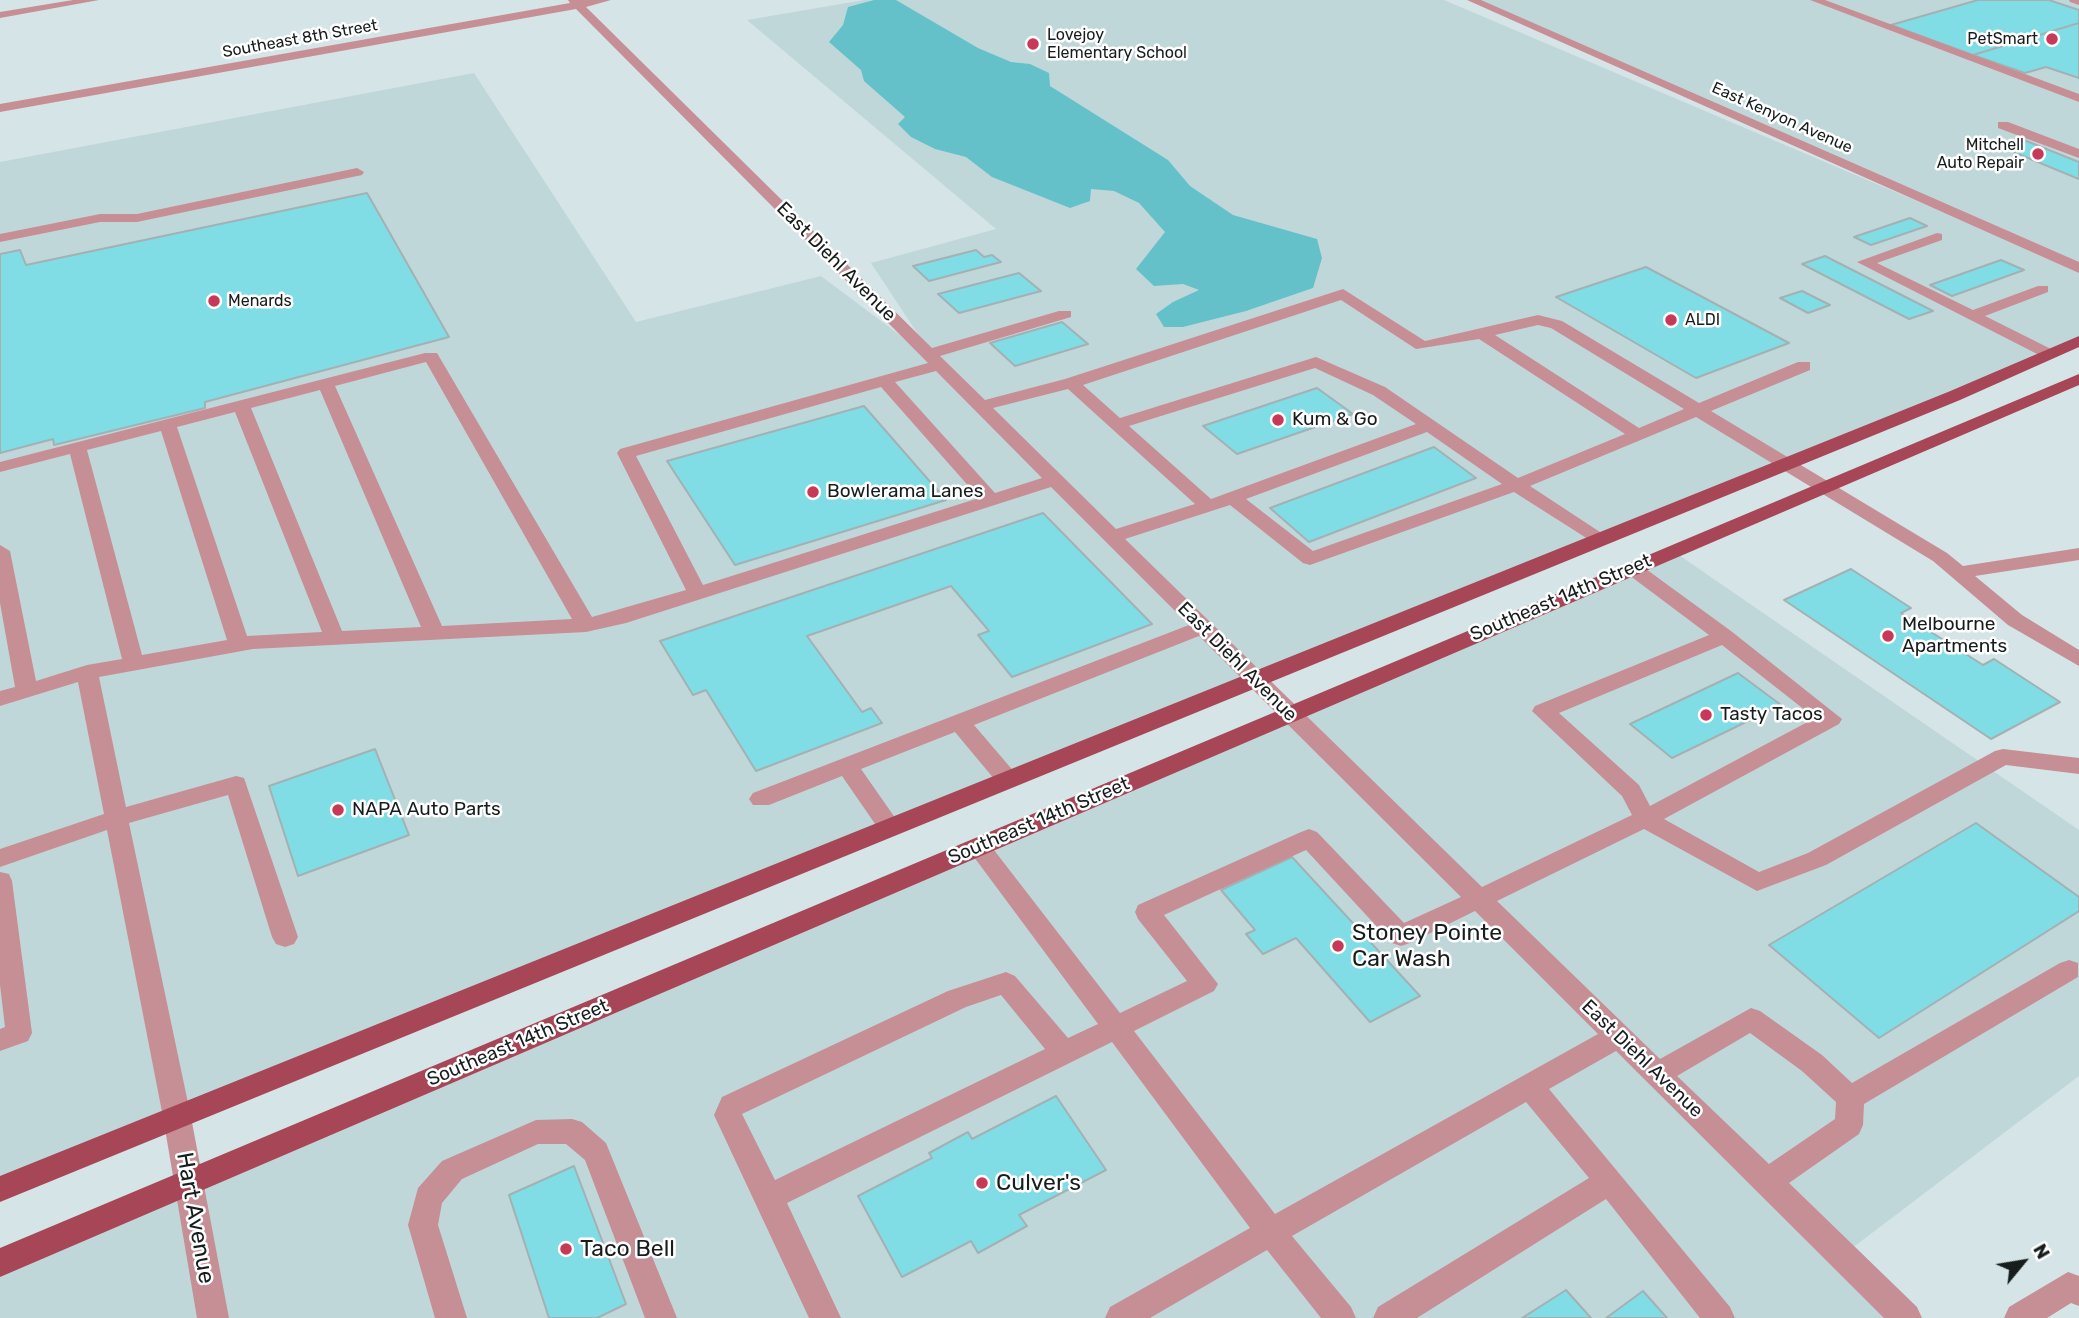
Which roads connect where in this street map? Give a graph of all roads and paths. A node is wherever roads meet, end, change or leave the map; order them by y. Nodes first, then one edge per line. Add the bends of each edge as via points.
1 (94, 0) edge
2 (606, 0) edge
3 (1472, 0) edge
4 (1815, 0) edge
5 (576, 2) edge
6 (0, 15) edge
7 (2079, 98) edge
8 (0, 108) edge
9 (2003, 125) dead end
10 (2079, 154) edge
11 (357, 172) dead end
12 (1937, 237) dead end
13 (0, 238) edge
14 (2079, 268) edge
15 (2043, 289) dead end
16 (1065, 314) dead end
17 (1971, 316) junction
18 (1482, 334) junction
19 (2079, 341) edge
20 (2049, 354) junction
21 (934, 359) junction
22 (1804, 366) dead end
23 (2079, 379) edge
24 (884, 380) junction
25 (325, 383) junction
26 (1071, 383) junction
27 (241, 405) junction
28 (981, 406) junction
29 (1702, 411) junction
30 (167, 424) junction
31 (1117, 425) junction
32 (1429, 425) junction
33 (1640, 436) junction
34 (77, 447) junction
35 (1789, 463) junction
36 (0, 467) edge
37 (1055, 480) junction
38 (1516, 485) junction
39 (1826, 486) junction
40 (1233, 498) junction
41 (991, 500) junction
42 (1208, 506) junction
43 (1111, 537) junction
44 (1599, 540) junction
45 (0, 551) edge
46 (2079, 554) edge
47 (1632, 568) junction
48 (1959, 573) junction
49 (697, 593) junction
50 (586, 625) junction
51 (1203, 627) junction
52 (434, 632) junction
53 (1724, 636) junction
54 (334, 638) junction
55 (239, 644) junction
56 (2079, 659) edge
57 (133, 663) junction
58 (87, 672) junction
59 (1255, 680) junction
60 (27, 691) junction
61 (0, 699) edge
62 (1290, 715) junction
63 (959, 722) junction
64 (2079, 765) edge
65 (847, 766) junction
66 (1008, 780) junction
67 (761, 799) dead end
68 (117, 818) junction
69 (1645, 819) junction
70 (890, 828) junction
71 (979, 847) junction
72 (0, 858) edge
73 (0, 881) edge
74 (1477, 898) junction
75 (285, 937) dead end
76 (2069, 970) dead end
77 (1115, 1027) junction
78 (1618, 1036) junction
79 (0, 1040) edge
80 (1064, 1052) junction
81 (1657, 1074) junction
82 (1530, 1086) junction
83 (1850, 1098) junction
84 (177, 1117) junction
85 (1609, 1181) junction
86 (1767, 1182) junction
87 (189, 1183) junction
88 (0, 1189) edge
89 (769, 1197) junction
90 (1271, 1232) junction
91 (0, 1263) edge
92 (2079, 1291) edge
93 (213, 1318) edge
94 (451, 1318) edge
95 (661, 1318) edge
96 (825, 1318) edge
97 (1121, 1318) edge
98 (1339, 1318) edge
99 (1389, 1318) edge
100 (1719, 1318) edge
101 (1906, 1318) edge
102 (2020, 1318) edge

1 - 6 street
2 - 5 street, Southeast 8th Street
3 - 14 street, East Kenyon Avenue
4 - 7 street
5 - 8 street, Southeast 8th Street
5 - 21 street, East Diehl Avenue
9 - 10 street
11 - 13 street via 137,218 100,218
12 - 17 street via 1864,262
15 - 17 street
16 - 21 street
17 - 20 street
18 - 26 street via 1422,346 1343,294
18 - 29 street via 1520,322 1556,324
18 - 33 street
19 - 20 main road, Southeast 14th Street
20 - 35 main road, Southeast 14th Street
21 - 24 street
21 - 28 street, East Diehl Avenue
22 - 29 street
23 - 39 main road, Southeast 14th Street
24 - 41 street
24 - 49 street via 626,453
25 - 27 street
25 - 50 street via 431,356
25 - 52 street
26 - 28 street
26 - 31 street
27 - 30 street
27 - 54 street
28 - 37 street, East Diehl Avenue
29 - 33 street
29 - 35 street
30 - 34 street
30 - 55 street
31 - 32 street via 1316,362 1379,391
31 - 42 street
32 - 38 street
32 - 40 street
33 - 38 street
34 - 36 street
34 - 57 street
35 - 39 street
35 - 44 main road, Southeast 14th Street
37 - 41 street
37 - 43 street, East Diehl Avenue
38 - 40 street via 1310,559
38 - 44 street
39 - 47 main road, Southeast 14th Street
39 - 48 street
40 - 42 street
41 - 49 street
42 - 43 street
43 - 51 street, East Diehl Avenue
44 - 59 main road, Southeast 14th Street
45 - 60 street
46 - 48 street
47 - 53 street
47 - 62 main road, Southeast 14th Street
48 - 56 street via 2015,620
49 - 50 street
50 - 52 street
51 - 59 street, East Diehl Avenue
51 - 63 street
52 - 54 street
53 - 69 street via 1543,711 1631,791
53 - 69 street via 1831,719
54 - 55 street
55 - 57 street
57 - 58 street
58 - 60 street
58 - 68 street, Hart Avenue
59 - 62 street, East Diehl Avenue
59 - 66 main road, Southeast 14th Street
60 - 61 street
62 - 71 main road, Southeast 14th Street
62 - 74 street, East Diehl Avenue
63 - 65 street
63 - 66 street
64 - 69 street via 2003,757 1817,859 1758,882
65 - 67 street
65 - 70 street
66 - 70 main road, Southeast 14th Street
68 - 72 street
68 - 75 street via 236,784
68 - 84 street, Hart Avenue
69 - 74 street
70 - 84 main road, Southeast 14th Street
71 - 77 street
71 - 87 main road, Southeast 14th Street
73 - 79 street via 19,1033
74 - 77 street via 1401,936 1309,838 1147,912 1205,984
74 - 78 street, East Diehl Avenue
76 - 83 street
77 - 80 street
77 - 90 street
78 - 81 street, East Diehl Avenue
78 - 82 street
80 - 89 street
80 - 89 street via 1006,983 957,999 732,1106 728,1115
81 - 83 street via 1751,1019 1812,1063
81 - 86 street, East Diehl Avenue
82 - 85 street
82 - 90 street
83 - 86 street via 1849,1125
84 - 87 street, Hart Avenue
84 - 88 main road, Southeast 14th Street
85 - 99 street
85 - 100 street
86 - 101 street, East Diehl Avenue
87 - 91 main road, Southeast 14th Street
87 - 93 street, Hart Avenue
89 - 96 street
90 - 97 street
90 - 98 street
92 - 102 street via 2068,1287
94 - 95 street via 424,1225 428,1197 452,1170 536,1132 572,1131 596,1152

